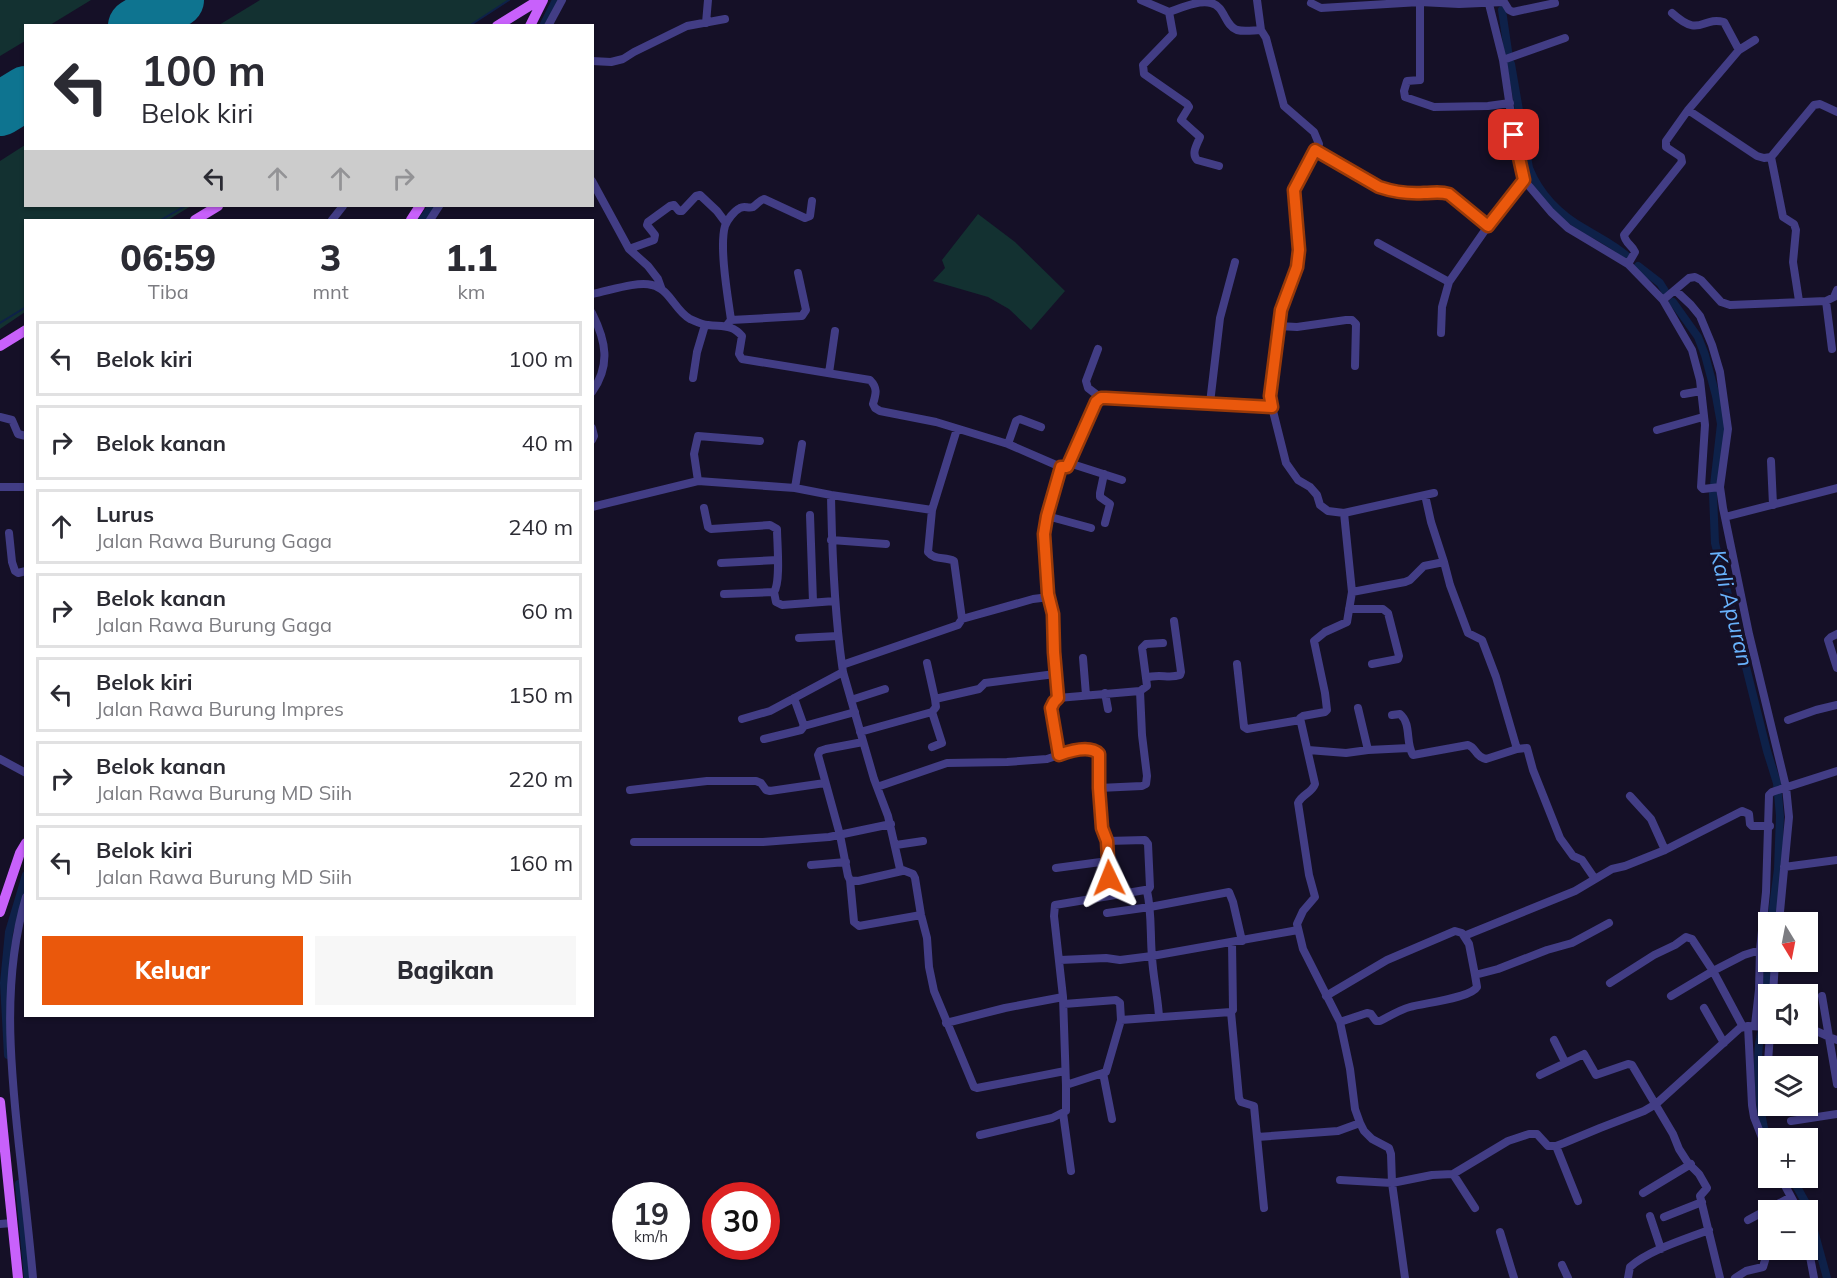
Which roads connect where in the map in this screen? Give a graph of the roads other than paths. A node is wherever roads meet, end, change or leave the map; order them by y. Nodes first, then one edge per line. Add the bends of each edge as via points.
1 (541, 0) edge
2 (562, 0) edge
3 (708, 0) edge
4 (1141, 0) edge
5 (1257, 0) edge
6 (1504, 1) edge
7 (1420, 2) edge
8 (1489, 2) edge
9 (1311, 3) dead end
10 (1555, 3) dead end
11 (1169, 12) junction
12 (1672, 14) dead end
13 (724, 19) dead end
14 (706, 23) junction
15 (500, 24) edge
16 (531, 24) edge
17 (549, 24) edge
18 (1261, 30) junction
19 (1565, 38) dead end
20 (1755, 40) dead end
21 (1739, 50) junction
22 (1503, 60) junction
23 (594, 61) edge
24 (1510, 103) junction
25 (1688, 110) junction
26 (1837, 112) edge
27 (1315, 150) junction
28 (1771, 157) junction
29 (1219, 166) dead end
30 (1524, 180) junction
31 (594, 185) edge
32 (812, 201) dead end
33 (216, 207) edge
34 (342, 207) edge
35 (197, 219) edge
36 (333, 219) edge
37 (726, 223) junction
38 (1488, 226) junction
39 (1378, 243) dead end
40 (628, 249) junction
41 (1235, 262) dead end
42 (1628, 264) junction
43 (798, 273) dead end
44 (1449, 282) junction
45 (662, 290) junction
46 (1675, 290) junction
47 (1837, 290) edge
48 (594, 294) edge
49 (1663, 300) junction
50 (1826, 300) junction
51 (1799, 301) junction
52 (594, 317) edge
53 (729, 323) junction
54 (705, 325) junction
55 (1278, 326) junction
56 (24, 331) edge
57 (835, 331) dead end
58 (1441, 333) dead end
59 (0, 346) edge
60 (1098, 349) dead end
61 (1832, 349) dead end
62 (1355, 366) dead end
63 (829, 373) junction
64 (693, 378) dead end
65 (594, 389) edge
66 (1701, 391) junction
67 (1684, 394) dead end
68 (1101, 398) junction
69 (1210, 403) junction
70 (1272, 407) junction
71 (0, 417) edge
72 (1704, 417) junction
73 (1041, 428) dead end
74 (957, 429) junction
75 (1657, 430) dead end
76 (24, 436) edge
77 (760, 441) dead end
78 (802, 444) dead end
79 (1008, 444) junction
80 (1771, 462) dead end
81 (1065, 465) junction
82 (1104, 474) junction
83 (1122, 480) dead end
84 (698, 481) junction
85 (0, 487) edge
86 (24, 488) edge
87 (795, 488) junction
88 (1715, 488) junction
89 (1837, 488) edge
90 (831, 495) junction
91 (1773, 505) junction
92 (594, 507) edge
93 (704, 508) dead end
94 (932, 510) junction
95 (1344, 513) junction
96 (810, 515) dead end
97 (1047, 516) junction
98 (1725, 517) junction
99 (1105, 523) dead end
100 (1091, 528) dead end
101 (9, 533) dead end
102 (831, 540) junction
103 (886, 544) dead end
104 (778, 560) junction
105 (1444, 562) junction
106 (721, 563) dead end
107 (24, 572) edge
108 (774, 592) junction
109 (1352, 592) junction
110 (724, 594) dead end
111 (1049, 597) junction
112 (836, 601) junction
113 (813, 602) junction
114 (1349, 609) junction
115 (962, 619) junction
116 (1174, 621) dead end
117 (1837, 634) edge
118 (838, 636) junction
119 (799, 638) dead end
120 (1163, 643) dead end
121 (1083, 658) dead end
122 (927, 663) dead end
123 (1237, 664) dead end
124 (1372, 664) dead end
125 (1837, 668) edge
126 (842, 669) junction
127 (1055, 674) junction
128 (1146, 678) junction
129 (885, 689) dead end
130 (1140, 691) junction
131 (1105, 693) junction
132 (1086, 695) junction
133 (794, 698) junction
134 (1058, 698) junction
135 (935, 699) junction
136 (851, 700) junction
137 (1837, 705) edge
138 (1358, 708) dead end
139 (1108, 709) dead end
140 (855, 712) junction
141 (932, 712) junction
142 (1392, 715) dead end
143 (742, 719) dead end
144 (1300, 720) junction
145 (1788, 720) dead end
146 (804, 726) junction
147 (860, 732) junction
148 (764, 739) dead end
149 (863, 742) junction
150 (932, 747) dead end
151 (1409, 748) junction
152 (1516, 749) junction
153 (1308, 750) junction
154 (1368, 750) junction
155 (1059, 755) junction
156 (0, 759) edge
157 (1837, 771) edge
158 (24, 772) edge
159 (825, 783) junction
160 (877, 787) junction
161 (1099, 788) junction
162 (1785, 788) junction
163 (630, 790) dead end
164 (1630, 796) dead end
165 (891, 824) junction
166 (1770, 826) junction
167 (840, 835) junction
168 (923, 841) dead end
169 (1107, 841) junction
170 (634, 842) dead end
171 (896, 844) junction
172 (24, 846) edge
173 (1665, 850) junction
174 (1837, 860) edge
175 (1108, 861) junction
176 (846, 862) junction
177 (811, 865) dead end
178 (1784, 867) junction
179 (1056, 868) dead end
180 (902, 871) junction
181 (1595, 879) junction
182 (850, 880) junction
183 (1148, 891) junction
184 (1110, 895) junction
185 (2, 896) edge
186 (24, 903) edge
187 (1150, 907) junction
188 (0, 912) edge
189 (1107, 912) dead end
190 (1764, 912) edge
191 (1780, 912) edge
192 (921, 915) junction
193 (1609, 923) dead end
194 (1298, 930) junction
195 (1464, 936) junction
196 (1237, 941) junction
197 (1758, 951) edge
198 (1152, 956) junction
199 (1060, 960) junction
200 (1713, 971) junction
201 (1475, 975) junction
202 (1610, 983) dead end
203 (1326, 996) junction
204 (1671, 996) dead end
205 (1822, 996) dead end
206 (1064, 1000) junction
207 (1704, 1008) dead end
208 (1231, 1012) junction
209 (1160, 1017) junction
210 (1121, 1020) junction
211 (1340, 1022) junction
212 (946, 1023) junction
213 (1758, 1027) edge
214 (1818, 1031) edge
215 (1833, 1039) edge
216 (1554, 1040) dead end
217 (1724, 1042) junction
218 (1565, 1062) junction
219 (1065, 1071) junction
220 (1103, 1073) junction
221 (1540, 1075) dead end
222 (1837, 1084) edge
223 (1066, 1085) junction
224 (0, 1102) edge
225 (1656, 1104) junction
226 (1063, 1113) junction
227 (1837, 1114) edge
228 (1112, 1119) dead end
229 (1791, 1121) dead end
230 (1360, 1123) junction
231 (1758, 1128) edge
232 (980, 1135) dead end
233 (1257, 1137) junction
234 (1556, 1146) junction
235 (1691, 1164) junction
236 (1071, 1171) dead end
237 (1453, 1174) junction
238 (1340, 1180) dead end
239 (1392, 1182) junction
240 (1786, 1188) edge
241 (1643, 1193) dead end
242 (1791, 1197) junction
243 (1793, 1200) edge
244 (1578, 1201) dead end
245 (1702, 1202) junction
246 (1264, 1208) dead end
247 (1475, 1208) dead end
248 (1650, 1216) dead end
249 (1664, 1217) dead end
250 (1748, 1220) dead end
251 (12, 1223) junction
252 (0, 1224) edge
253 (1709, 1230) junction
254 (1500, 1232) dead end
255 (29, 1239) junction
256 (16, 1240) junction
257 (1661, 1249) junction
258 (1765, 1260) edge
259 (1811, 1260) edge
260 (1562, 1265) dead end
261 (18, 1278) edge
262 (33, 1278) edge
263 (1405, 1278) edge
264 (1514, 1278) edge
265 (1568, 1278) edge
266 (1629, 1278) edge
267 (1720, 1278) edge
268 (1735, 1278) edge
269 (1814, 1278) edge

1 - 15 main road
1 - 16 main road
2 - 17 street
3 - 14 street
4 - 11 street
5 - 18 street
6 - 8 street
6 - 10 street via 1513,12
7 - 8 street
7 - 9 street via 1321,8
7 - 24 street via 1420,80 1407,81 1405,97 1434,107
8 - 22 street
11 - 18 street via 1211,2 1236,30
11 - 29 street via 1173,34 1142,70 1187,104 1181,120 1200,137 1195,157
12 - 21 street via 1697,27 1724,22
13 - 14 street
14 - 23 street via 687,26 623,59
18 - 27 street via 1284,106 1314,132 1319,144
19 - 22 street
20 - 21 street
21 - 25 street
22 - 24 street
24 - 30 street
25 - 28 street via 1757,156
25 - 42 street via 1665,144 1682,162 1623,235 1635,252
26 - 28 street via 1814,105
27 - 38 street via 1390,191 1449,194
27 - 55 street via 1294,190 1297,267
28 - 51 street via 1783,217 1796,230 1793,262
30 - 38 street
30 - 42 street via 1568,228
31 - 40 street
32 - 37 street via 810,216 805,218 764,199 749,208 739,208
33 - 35 main road
34 - 36 street
37 - 40 street via 709,203 696,196 682,211 670,206 648,222 654,240
37 - 53 street via 723,255
38 - 44 street
39 - 44 street
40 - 45 street via 648,266
41 - 69 street via 1220,318
42 - 49 street
43 - 53 street via 806,310 802,316
44 - 58 street via 1442,307
45 - 48 street via 650,284
45 - 54 street via 687,318
46 - 49 street
46 - 51 street via 1695,277 1721,302 1730,305
46 - 88 street via 1700,316 1720,372 1728,429
47 - 50 street via 1834,297
49 - 66 street via 1692,350
50 - 51 street
50 - 61 street
52 - 65 street via 605,344 605,363
53 - 54 street
53 - 63 street via 742,336 742,359
54 - 64 street
55 - 62 street via 1352,320 1356,324
55 - 70 street
56 - 59 main road
57 - 63 street
60 - 68 street via 1086,381 1088,388
63 - 74 street via 870,380 876,389 873,404 880,411
66 - 67 street
66 - 72 street
68 - 69 street
68 - 81 street
69 - 70 street
70 - 95 street via 1286,463 1294,475 1317,495 1320,505 1328,511
71 - 76 street via 12,420 18,434
72 - 75 street
72 - 88 street via 1701,482 1703,489
73 - 79 street via 1020,419
74 - 79 street
74 - 94 street
77 - 84 street via 698,436 694,454
78 - 87 street
79 - 81 street
80 - 91 street
81 - 82 street
81 - 97 street
82 - 83 street
82 - 99 street via 1100,497 1110,504
84 - 87 street
84 - 92 street
85 - 86 street
87 - 90 street
88 - 98 street
89 - 91 street
90 - 94 street
90 - 102 street
91 - 98 street
93 - 104 street via 711,529 775,526
94 - 115 street via 928,552 954,561
95 - 105 street via 1430,494 1431,522
95 - 109 street
96 - 113 street
97 - 100 street
97 - 111 street via 1044,543
98 - 162 street
101 - 107 street via 15,571
102 - 103 street
102 - 112 street
104 - 106 street
104 - 108 street
105 - 109 street via 1424,566 1405,582
105 - 152 street via 1468,633 1482,640
108 - 110 street
108 - 113 street via 776,602 782,605
109 - 114 street
111 - 115 street
111 - 127 street
112 - 113 street
112 - 118 street
114 - 124 street via 1383,609 1388,613 1398,659
114 - 144 street via 1347,622 1314,641 1327,710
115 - 126 street via 958,625
116 - 128 street via 1180,675
117 - 125 street via 1828,640
118 - 119 street
118 - 126 street
120 - 128 street via 1142,648
121 - 132 street
122 - 135 street
123 - 144 street via 1244,727
126 - 133 street
126 - 136 street
127 - 134 street
127 - 135 street via 986,683 979,689
128 - 130 street via 1147,686
129 - 136 street
130 - 131 street
130 - 161 street via 1146,784
131 - 132 street
131 - 139 street
132 - 134 street
133 - 143 street via 770,711
133 - 146 street
134 - 155 street via 1051,708
135 - 141 street
136 - 140 street
137 - 145 street
138 - 154 street
140 - 146 street
140 - 147 street
141 - 147 street
141 - 150 street via 942,743
142 - 151 street via 1400,714 1405,719
144 - 153 street
146 - 148 street
147 - 149 street
149 - 159 street via 820,751 818,758
149 - 160 street
151 - 152 street via 1415,755 1468,745 1486,759
151 - 154 street
152 - 181 street via 1527,748 1560,838
153 - 154 street
153 - 194 street via 1315,784 1298,803 1315,897 1299,918
155 - 160 street via 1007,762 947,763
155 - 161 street via 1082,750 1097,752
156 - 158 street
157 - 162 street
159 - 163 street via 770,791 756,781
159 - 167 street
160 - 165 street
161 - 169 street via 1102,828
162 - 166 street via 1772,792 1769,798
162 - 178 street via 1789,817
164 - 173 street via 1651,819
165 - 167 street
165 - 171 street
166 - 173 street via 1752,826 1749,814 1742,812
166 - 190 street
167 - 170 street via 763,842
167 - 176 street
168 - 171 street
169 - 175 street
169 - 183 street via 1145,840
171 - 180 street
172 - 185 main road
173 - 181 street
174 - 178 street
175 - 179 street
175 - 184 street
176 - 177 street
176 - 182 street
178 - 191 street
180 - 182 street
180 - 192 street via 915,878
181 - 195 street via 1562,897
182 - 192 street via 854,922 859,926
183 - 184 street
183 - 187 street
184 - 199 street via 1055,905
185 - 188 main road
186 - 255 street via 13,959 9,1023
187 - 189 street
187 - 196 street via 1229,892
187 - 198 street
192 - 212 street via 934,991
193 - 201 street via 1572,943
194 - 196 street
194 - 203 street
195 - 201 street
195 - 203 street via 1455,931 1407,951
196 - 198 street
196 - 208 street
197 - 200 street
198 - 199 street
198 - 209 street
199 - 206 street
200 - 202 street via 1692,939 1686,937
200 - 204 street
200 - 213 street via 1728,1001
201 - 211 street via 1474,991 1409,1007 1380,1021 1368,1012
203 - 211 street
205 - 215 street
206 - 210 street via 1116,1000 1120,1003
206 - 212 street via 1005,1008
206 - 219 street
207 - 217 street
208 - 209 street
208 - 233 street via 1239,1098 1254,1106
209 - 210 street
210 - 220 street
211 - 230 street
212 - 219 street via 976,1088
213 - 217 street
213 - 231 street via 1752,1105
214 - 215 street
215 - 222 street
216 - 218 street
217 - 225 street
218 - 221 street
218 - 225 street via 1584,1054 1599,1075 1631,1064
219 - 223 street
220 - 223 street
220 - 228 street
223 - 226 street via 1067,1111
224 - 251 main road
225 - 234 street
225 - 235 street
226 - 232 street
226 - 236 street
227 - 229 street
230 - 233 street via 1338,1131
230 - 239 street via 1372,1139 1389,1148
233 - 246 street
234 - 237 street via 1548,1146 1537,1134 1529,1134 1508,1141
234 - 244 street
235 - 241 street
235 - 245 street via 1707,1188 1701,1194
237 - 239 street
237 - 247 street
238 - 239 street
239 - 263 street
240 - 242 street
242 - 243 street
242 - 250 street
245 - 249 street
245 - 253 street
248 - 257 street
251 - 252 street
251 - 256 main road
253 - 257 street
253 - 267 street
254 - 264 street
255 - 256 street
255 - 262 street
256 - 261 main road
257 - 266 street via 1632,1264
258 - 268 street via 1762,1267
259 - 269 street
260 - 265 street

